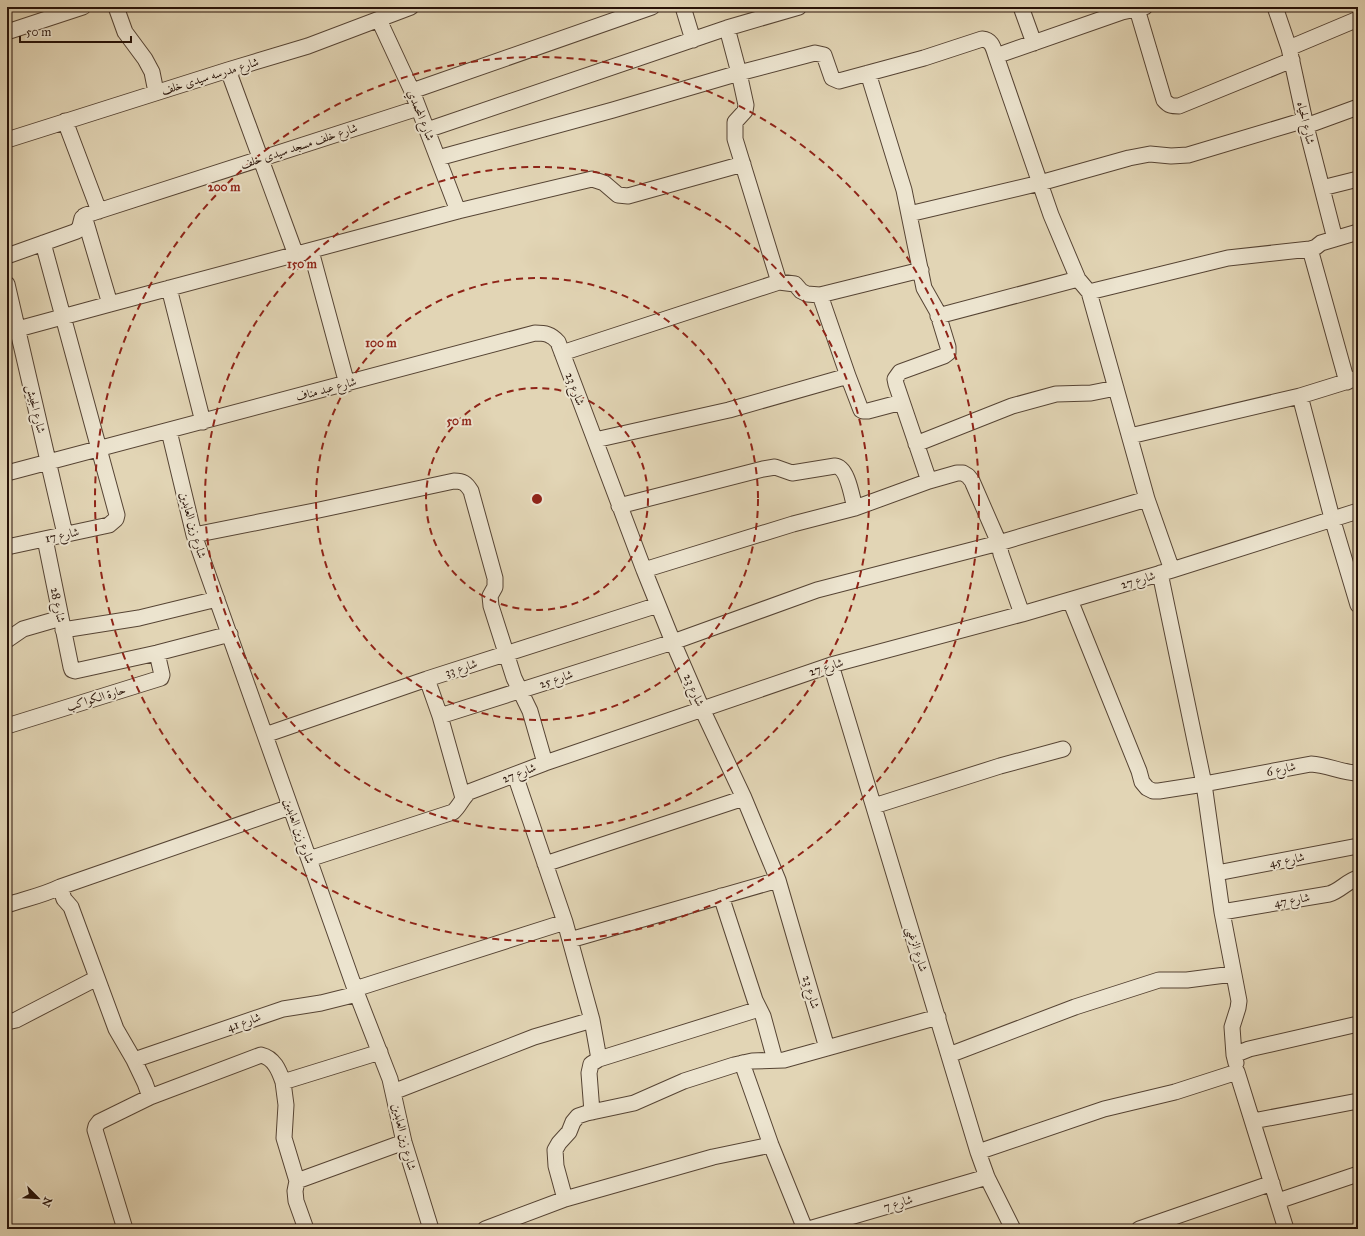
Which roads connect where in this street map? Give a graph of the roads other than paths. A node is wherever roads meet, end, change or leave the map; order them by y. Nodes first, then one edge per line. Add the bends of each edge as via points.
1 (83, 7) edge
2 (116, 7) edge
3 (411, 7) edge
4 (652, 7) edge
5 (683, 7) edge
6 (799, 7) edge
7 (1021, 7) edge
8 (1276, 7) edge
9 (1141, 8) edge
10 (1121, 9) edge
11 (1358, 19) edge
12 (379, 20) junction
13 (727, 28) junction
14 (7, 32) edge
15 (693, 40) junction
16 (1034, 42) junction
17 (1290, 54) junction
18 (996, 56) junction
19 (228, 70) junction
20 (739, 73) junction
21 (868, 73) junction
22 (412, 91) junction
23 (156, 92) junction
24 (1358, 107) edge
25 (418, 108) junction
26 (65, 121) junction
27 (1305, 123) junction
28 (427, 130) junction
29 (7, 140) edge
30 (438, 158) junction
31 (260, 159) junction
32 (743, 164) junction
33 (1358, 179) edge
34 (1040, 183) junction
35 (1322, 188) junction
36 (100, 211) junction
37 (458, 211) junction
38 (909, 214) junction
39 (84, 216) junction
40 (1358, 232) edge
41 (1335, 239) junction
42 (43, 243) junction
43 (1310, 249) junction
44 (311, 251) junction
45 (296, 255) junction
46 (7, 256) edge
47 (921, 270) junction
48 (1078, 279) junction
49 (779, 282) junction
50 (168, 288) junction
51 (8, 291) edge
52 (1089, 292) junction
53 (820, 295) junction
54 (110, 304) junction
55 (938, 316) junction
56 (63, 317) junction
57 (12, 331) edge
58 (552, 335) joint
59 (562, 353) junction
60 (848, 376) junction
61 (1353, 380) edge
62 (347, 384) junction
63 (1116, 388) junction
64 (1300, 396) junction
65 (902, 402) junction
66 (203, 422) junction
67 (169, 431) junction
68 (1130, 436) junction
69 (595, 440) junction
70 (916, 444) junction
71 (100, 450) junction
72 (48, 463) junction
73 (7, 473) edge
74 (929, 481) junction
75 (1147, 499) junction
76 (620, 506) junction
77 (855, 508) junction
78 (1358, 511) edge
79 (1332, 518) junction
80 (66, 534) junction
81 (194, 534) junction
82 (45, 539) junction
83 (999, 543) junction
84 (7, 547) edge
85 (644, 570) junction
86 (1166, 572) junction
87 (217, 599) junction
88 (1070, 600) junction
89 (658, 605) junction
90 (1358, 605) edge
91 (1022, 614) junction
92 (62, 624) junction
93 (230, 634) junction
94 (7, 640) edge
95 (672, 642) junction
96 (157, 653) junction
97 (506, 654) junction
98 (830, 665) junction
99 (427, 679) junction
100 (520, 690) junction
101 (702, 709) junction
102 (440, 716) junction
103 (7, 726) edge
104 (265, 735) junction
105 (1063, 749) dead end
106 (545, 763) junction
107 (1358, 773) edge
108 (515, 775) junction
109 (1204, 784) junction
110 (463, 798) junction
111 (744, 798) junction
112 (874, 806) junction
113 (290, 808) junction
114 (1358, 846) edge
115 (309, 859) junction
116 (545, 864) junction
117 (1217, 873) junction
118 (1358, 878) edge
119 (778, 880) junction
120 (60, 887) junction
121 (720, 896) junction
122 (7, 905) edge
123 (1222, 912) junction
124 (565, 922) junction
125 (570, 940) junction
126 (1233, 974) junction
127 (97, 978) junction
128 (356, 992) junction
129 (759, 1008) junction
130 (938, 1017) junction
131 (592, 1020) junction
132 (7, 1022) edge
133 (1358, 1024) edge
134 (827, 1048) junction
135 (380, 1052) junction
136 (949, 1055) junction
137 (1234, 1055) junction
138 (599, 1059) junction
139 (134, 1060) junction
140 (774, 1060) junction
141 (742, 1063) junction
142 (1237, 1072) junction
143 (283, 1082) junction
144 (393, 1092) junction
145 (150, 1097) junction
146 (1358, 1101) edge
147 (592, 1112) junction
148 (1253, 1120) junction
149 (404, 1142) junction
150 (771, 1146) junction
151 (978, 1152) junction
152 (1358, 1174) edge
153 (987, 1177) junction
154 (297, 1181) junction
155 (1272, 1183) junction
156 (566, 1199) junction
157 (1278, 1200) junction
158 (125, 1229) edge
159 (306, 1229) edge
160 (431, 1229) edge
161 (485, 1229) edge
162 (805, 1229) edge
163 (809, 1229) edge
164 (1013, 1229) edge
165 (1139, 1229) edge
166 (1286, 1229) edge

1 - 14 street
2 - 23 street via 125,32 152,72
3 - 12 street, شارع مدرسه سيدى خلف
4 - 22 street
5 - 15 street
6 - 13 street
7 - 16 street
8 - 17 street, شارع الحياه
9 - 10 street
9 - 17 street via 1164,100 1168,105 1179,106
10 - 16 street
11 - 17 street
12 - 19 street, شارع مدرسه سيدى خلف via 308,46
12 - 22 street, شارع المحمدي
13 - 15 street
13 - 20 street
15 - 28 street
16 - 18 street
17 - 27 street, شارع الحياه
18 - 21 street via 992,44 982,39
18 - 34 street
19 - 23 street, شارع مدرسه سيدى خلف
19 - 31 street
20 - 21 street via 815,53 824,55 835,80
20 - 30 street
20 - 32 street via 746,105 745,111 735,122 734,133
21 - 38 street
22 - 25 street, شارع المحمدي
23 - 26 street, شارع مدرسه سيدى خلف
24 - 27 street
25 - 28 street, شارع المحمدي
25 - 31 street, شارع خلف مسجد سيدى خلف
26 - 29 street, شارع مدرسه سيدى خلف
26 - 36 street
27 - 34 street via 1188,155 1150,154
27 - 35 street, شارع الحياه
28 - 30 street, شارع المحمدي
30 - 37 street, شارع المحمدي
31 - 36 street, شارع خلف مسجد سيدى خلف
31 - 45 street
32 - 37 street via 633,195 618,195 604,183 592,179
32 - 49 street
33 - 35 street
34 - 38 street
34 - 48 street
35 - 41 street, شارع الحياه
36 - 39 street, شارع خلف مسجد سيدى خلف
37 - 44 street
38 - 47 street
39 - 42 street via 77,231
39 - 54 street
40 - 41 street
41 - 43 street
42 - 46 street
42 - 56 street
43 - 52 street via 1228,258
43 - 61 street
44 - 45 street
44 - 62 street
45 - 50 street
47 - 53 street
47 - 55 street via 924,288
48 - 52 street
48 - 55 street
49 - 53 street via 794,284 807,294
49 - 59 street
50 - 54 street
50 - 66 street
51 - 57 street, شارع الجيش
52 - 63 street
53 - 60 street
54 - 56 street
55 - 65 street via 948,353 941,358 904,370 898,375 895,380
56 - 57 street
56 - 71 street
57 - 72 street, شارع الجيش
58 - 59 street, شارع 23
58 - 62 street, شارع عبد مناف via 535,333
59 - 69 street, شارع 23
60 - 65 street via 859,407 863,411
60 - 69 street via 729,410
61 - 64 street
62 - 66 street, شارع عبد مناف
63 - 68 street
63 - 70 street via 1091,393 1056,394 1012,406
64 - 68 street
64 - 79 street
65 - 70 street
66 - 67 street, شارع عبد مناف
67 - 71 street, شارع عبد مناف
67 - 81 street, شارع زين العابدين
68 - 75 street
69 - 76 street, شارع 23
70 - 74 street
71 - 72 street, شارع عبد مناف
71 - 80 street, شارع 17 via 116,519 109,525
72 - 73 street, شارع عبد مناف
72 - 80 street, شارع الجيش
74 - 77 street
74 - 83 street via 957,473 968,476
75 - 83 street, شارع 25
75 - 86 street
76 - 77 street via 775,466 792,473 835,466 841,468 845,474
76 - 85 street, شارع 23
77 - 85 street via 793,524
78 - 79 street, شارع 27
79 - 86 street, شارع 27
79 - 90 street
80 - 82 street, شارع 17
81 - 87 street, شارع زين العابدين
81 - 97 street via 461,481 468,485 471,491 495,578 495,587 490,596 491,606
82 - 84 street, شارع 17
82 - 92 street, شارع 28
83 - 91 street via 1002,559
83 - 95 street, شارع 25 via 817,590
85 - 89 street, شارع 23
86 - 88 street, شارع 27
86 - 109 street
87 - 92 street via 139,618
87 - 93 street, شارع زين العابدين
88 - 91 street, شارع 27
88 - 109 street, شارع 6 via 1144,786 1159,791
89 - 95 street, شارع 23
89 - 97 street, شارع 33
91 - 98 street, شارع 27
92 - 94 street via 23,629
92 - 96 street, شارع 28 via 71,667 75,671
93 - 96 street
93 - 104 street, شارع زين العابدين
95 - 100 street, شارع 25
95 - 101 street, شارع 23
96 - 103 street, حارة الكواكب via 161,678
97 - 99 street, شارع 33
97 - 100 street
98 - 101 street, شارع 27
98 - 112 street, شارع الزغبى
99 - 102 street
99 - 104 street, شارع 33
100 - 102 street, شارع 25
100 - 106 street via 530,711
101 - 106 street, شارع 27
101 - 111 street, شارع 23
102 - 110 street
104 - 113 street, شارع زين العابدين
105 - 112 street
106 - 108 street, شارع 27
107 - 109 street, شارع 6 via 1312,764
108 - 110 street, شارع 27 via 473,791
108 - 116 street
109 - 117 street
110 - 115 street, شارع 27 via 453,812
111 - 116 street
111 - 119 street, شارع 23
112 - 130 street, شارع الزغبى
113 - 115 street, شارع زين العابدين
113 - 120 street
114 - 117 street, شارع 45
115 - 128 street, شارع زين العابدين
116 - 124 street
117 - 123 street
118 - 123 street, شارع 47 via 1329,894
119 - 121 street
119 - 134 street, شارع 23
120 - 122 street
120 - 127 street via 64,899 71,907
121 - 125 street
121 - 129 street
123 - 126 street
124 - 125 street
124 - 128 street, شارع 41
125 - 131 street
126 - 136 street via 1188,980 1159,980 1075,1007
126 - 137 street via 1239,1001 1232,1027
127 - 132 street via 16,1020
127 - 139 street via 116,1029
128 - 135 street, شارع زين العابدين
128 - 139 street, شارع 41 via 321,1003 283,1009
129 - 138 street
129 - 140 street
130 - 134 street
130 - 136 street, شارع الزغبى
131 - 138 street
131 - 144 street via 534,1037
133 - 137 street via 1249,1049
134 - 140 street via 784,1060
135 - 143 street
135 - 144 street, شارع زين العابدين
136 - 151 street, شارع الزغبى
137 - 142 street
138 - 147 street via 591,1064 588,1073
139 - 145 street
140 - 141 street
141 - 147 street via 684,1081 634,1103
141 - 150 street
142 - 148 street
142 - 151 street via 1175,1092 1104,1109
143 - 145 street via 275,1064 268,1057 261,1055
143 - 154 street via 286,1105 284,1138
144 - 149 street, شارع زين العابدين
145 - 158 street via 99,1122 95,1130
146 - 148 street
147 - 156 street via 578,1116 570,1132 555,1150 556,1166
148 - 155 street
149 - 154 street
149 - 160 street, شارع زين العابدين
150 - 156 street via 713,1157
150 - 162 street
151 - 153 street, شارع الزغبى
152 - 157 street
153 - 163 street, شارع 7
153 - 164 street, شارع الزغبى
154 - 159 street via 294,1191
155 - 157 street
155 - 165 street
156 - 161 street
157 - 166 street

